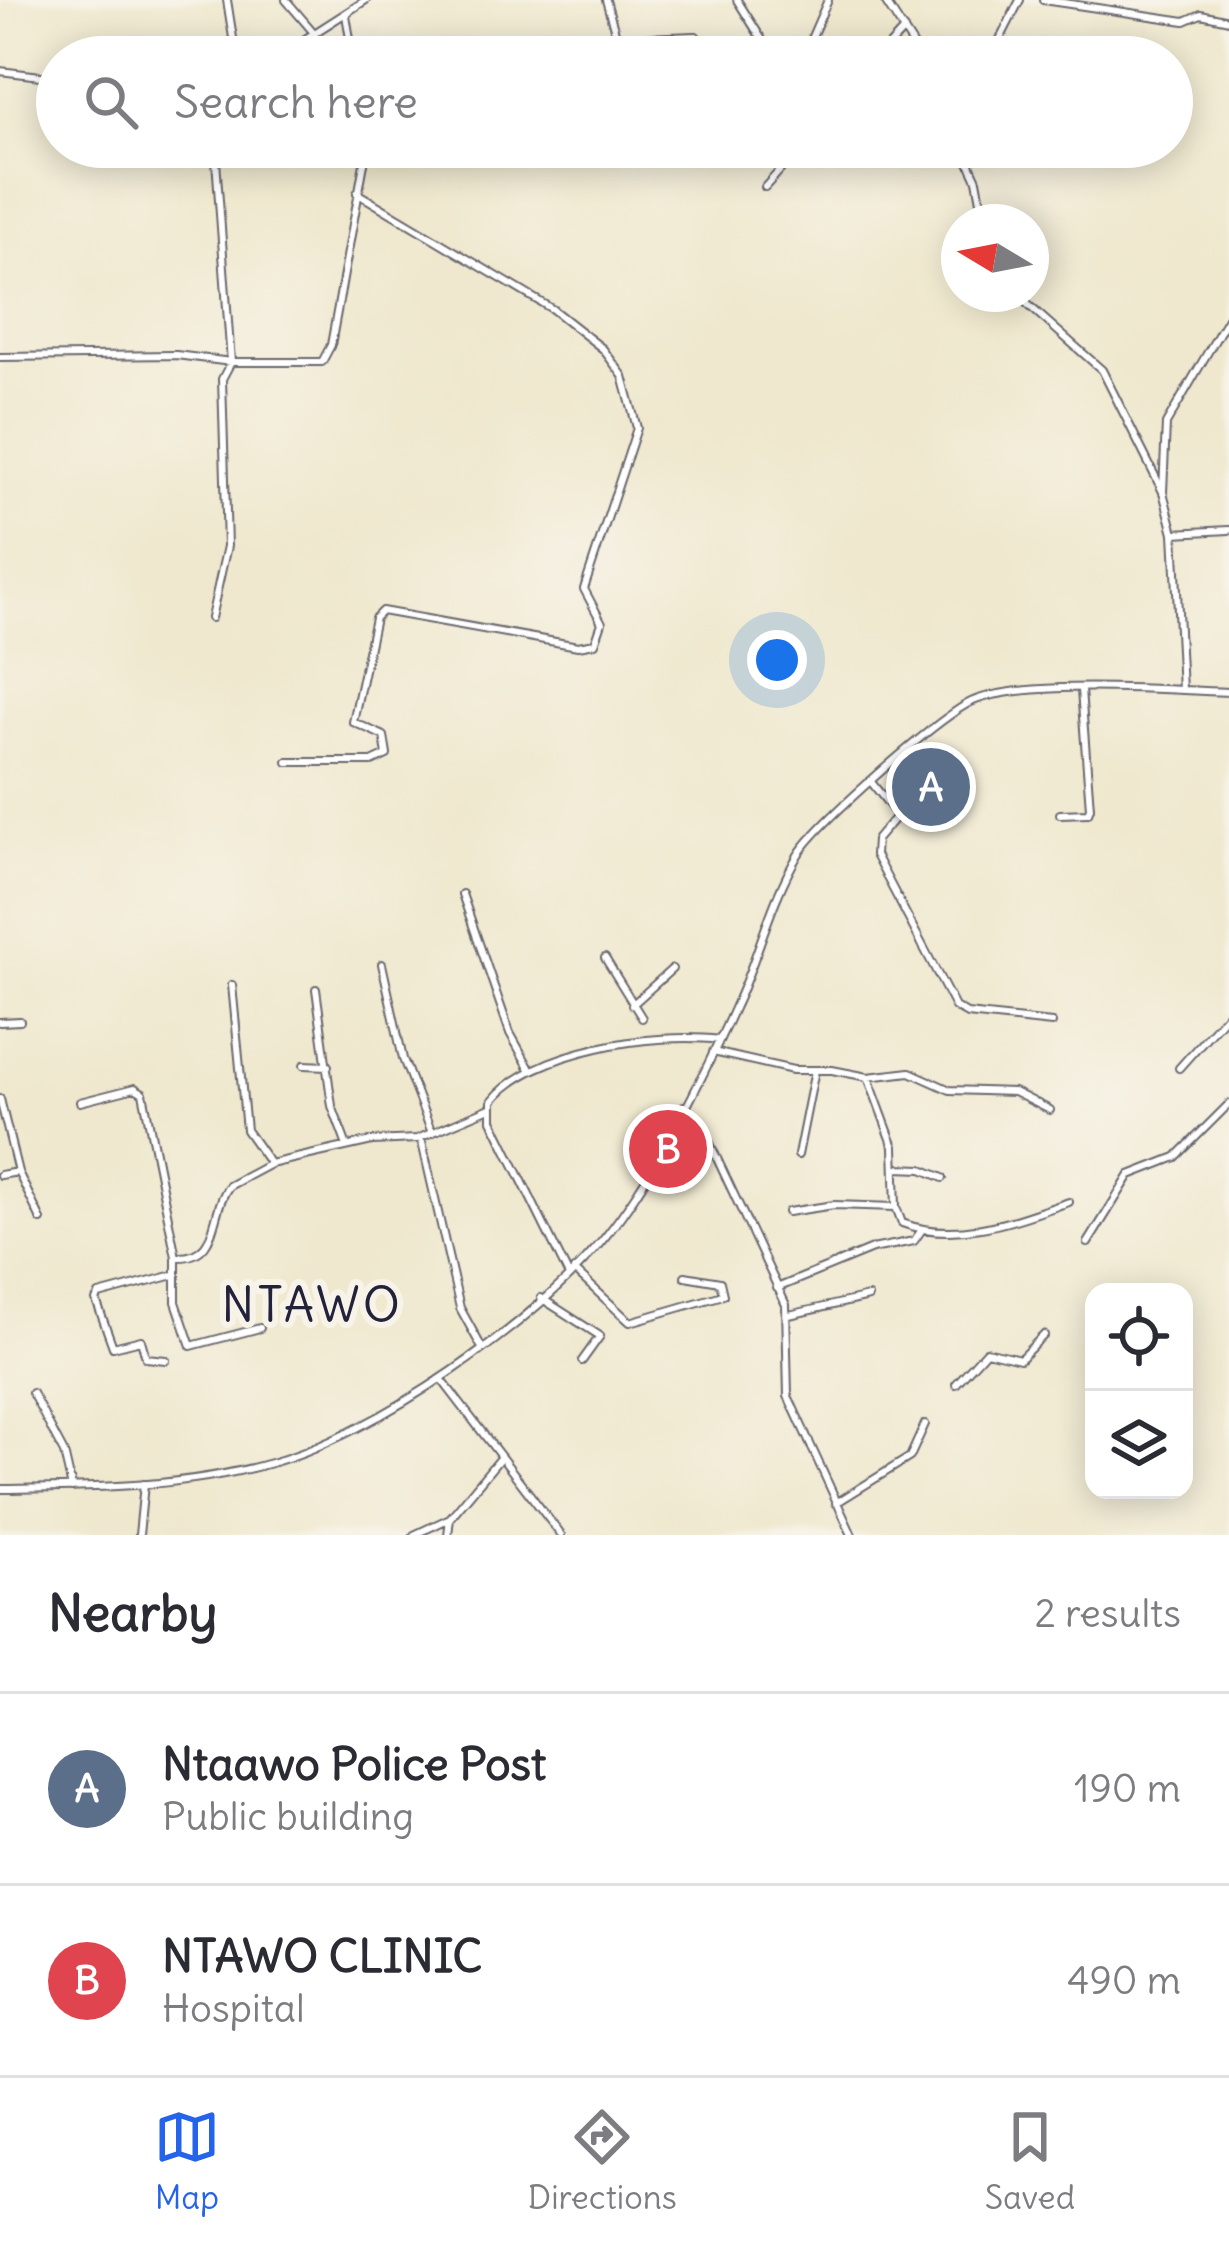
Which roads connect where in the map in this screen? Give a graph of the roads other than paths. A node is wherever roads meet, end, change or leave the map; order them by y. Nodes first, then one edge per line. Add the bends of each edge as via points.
1 (227, 0) edge
2 (286, 0) edge
3 (366, 0) edge
4 (606, 0) edge
5 (737, 0) edge
6 (828, 0) edge
7 (884, 0) edge
8 (1020, 0) edge
9 (1043, 0) edge
10 (346, 15) junction
11 (1229, 20) edge
12 (904, 30) junction
13 (315, 34) junction
14 (233, 36) edge
15 (312, 36) edge
16 (350, 36) edge
17 (616, 36) edge
18 (760, 36) edge
19 (812, 36) edge
20 (898, 36) edge
21 (908, 36) edge
22 (1002, 36) edge
23 (0, 71) edge
24 (36, 75) edge
25 (217, 168) edge
26 (362, 168) edge
27 (783, 168) edge
28 (972, 168) edge
29 (765, 188) dead end
30 (357, 193) junction
31 (982, 204) edge
32 (1036, 312) edge
33 (1229, 316) edge
34 (0, 357) edge
35 (231, 362) junction
36 (1163, 492) junction
37 (1229, 530) edge
38 (1174, 533) junction
39 (212, 618) dead end
40 (1081, 690) junction
41 (1182, 690) junction
42 (1229, 692) edge
43 (288, 762) dead end
44 (872, 783) junction
45 (1060, 814) dead end
46 (462, 894) dead end
47 (605, 958) dead end
48 (382, 964) dead end
49 (672, 969) dead end
50 (232, 985) dead end
51 (316, 989) dead end
52 (632, 1005) junction
53 (1229, 1012) edge
54 (643, 1018) dead end
55 (20, 1021) dead end
56 (0, 1022) edge
57 (1052, 1023) dead end
58 (719, 1040) junction
59 (713, 1052) junction
60 (304, 1065) dead end
61 (328, 1066) junction
62 (1179, 1068) dead end
63 (530, 1069) junction
64 (815, 1070) junction
65 (868, 1077) junction
66 (0, 1099) edge
67 (80, 1102) dead end
68 (1229, 1104) edge
69 (684, 1106) junction
70 (490, 1108) junction
71 (1050, 1110) dead end
72 (432, 1134) junction
73 (421, 1138) junction
74 (347, 1146) junction
75 (798, 1155) dead end
76 (270, 1164) junction
77 (897, 1168) junction
78 (18, 1172) junction
79 (0, 1175) edge
80 (943, 1178) dead end
81 (1069, 1202) dead end
82 (896, 1207) junction
83 (788, 1212) dead end
84 (41, 1220) dead end
85 (921, 1230) junction
86 (1088, 1243) dead end
87 (176, 1257) junction
88 (571, 1272) junction
89 (174, 1275) junction
90 (686, 1276) dead end
91 (778, 1288) junction
92 (868, 1297) dead end
93 (542, 1298) junction
94 (788, 1315) junction
95 (260, 1328) dead end
96 (1044, 1335) dead end
97 (482, 1348) junction
98 (166, 1360) dead end
99 (582, 1360) dead end
100 (442, 1380) junction
101 (956, 1384) dead end
102 (32, 1393) dead end
103 (925, 1424) dead end
104 (500, 1458) junction
105 (144, 1484) junction
106 (71, 1487) junction
107 (0, 1489) edge
108 (836, 1503) junction
109 (450, 1518) junction
110 (139, 1535) edge
111 (414, 1535) edge
112 (448, 1535) edge
113 (561, 1535) edge
114 (852, 1535) edge

1 - 14 street
2 - 13 street
3 - 10 street
4 - 17 street
5 - 18 street
6 - 19 street
7 - 12 street
8 - 22 street
9 - 11 street via 1185,22 1202,14
10 - 13 street
10 - 16 street
12 - 20 street
12 - 21 street
13 - 15 street
23 - 24 street
25 - 35 street
26 - 30 street
27 - 29 street
28 - 31 street
30 - 35 street via 322,362
30 - 43 street via 552,309 603,349 623,376 637,428 585,584 602,623 595,643 382,611 353,722 384,736 387,755
32 - 36 street via 1102,370
33 - 36 street via 1166,424
34 - 35 street
35 - 39 street via 222,379 227,546
36 - 38 street
37 - 38 street
38 - 41 street
40 - 41 street
40 - 44 street via 968,704
40 - 45 street via 1090,808
41 - 42 street
44 - 57 street via 897,815 876,839 875,856 955,1007
44 - 58 street via 800,852
46 - 63 street
47 - 52 street
48 - 72 street via 403,1059
49 - 52 street
50 - 76 street via 246,1130
51 - 61 street
52 - 54 street
53 - 62 street
55 - 56 street
58 - 59 street
58 - 63 street via 586,1052
59 - 64 street
59 - 69 street
60 - 61 street
61 - 74 street
63 - 70 street
64 - 65 street
64 - 75 street
65 - 71 street via 910,1072 956,1091 1014,1092
65 - 77 street
66 - 78 street
67 - 87 street via 142,1093
68 - 86 street via 1176,1157 1130,1175
69 - 88 street via 606,1236
69 - 91 street via 705,1133
70 - 72 street
70 - 88 street
72 - 73 street
73 - 74 street
73 - 97 street via 460,1307
74 - 76 street
76 - 87 street via 222,1195 199,1254
77 - 80 street
77 - 82 street
78 - 79 street
78 - 84 street
81 - 85 street via 999,1224
82 - 83 street
82 - 85 street via 902,1223
85 - 91 street via 914,1241
87 - 89 street
88 - 90 street via 630,1322 723,1294 720,1282
88 - 93 street
89 - 95 street via 193,1348
89 - 98 street via 96,1300 113,1347 141,1340 146,1358
91 - 94 street
92 - 94 street
93 - 97 street
93 - 99 street via 600,1336
94 - 108 street via 788,1396
96 - 101 street via 1020,1359 986,1351
97 - 100 street
100 - 104 street
100 - 105 street via 275,1462
102 - 106 street via 64,1453
103 - 108 street via 910,1457
104 - 109 street
104 - 113 street
105 - 106 street
105 - 110 street
106 - 107 street
108 - 114 street
109 - 111 street
109 - 112 street

